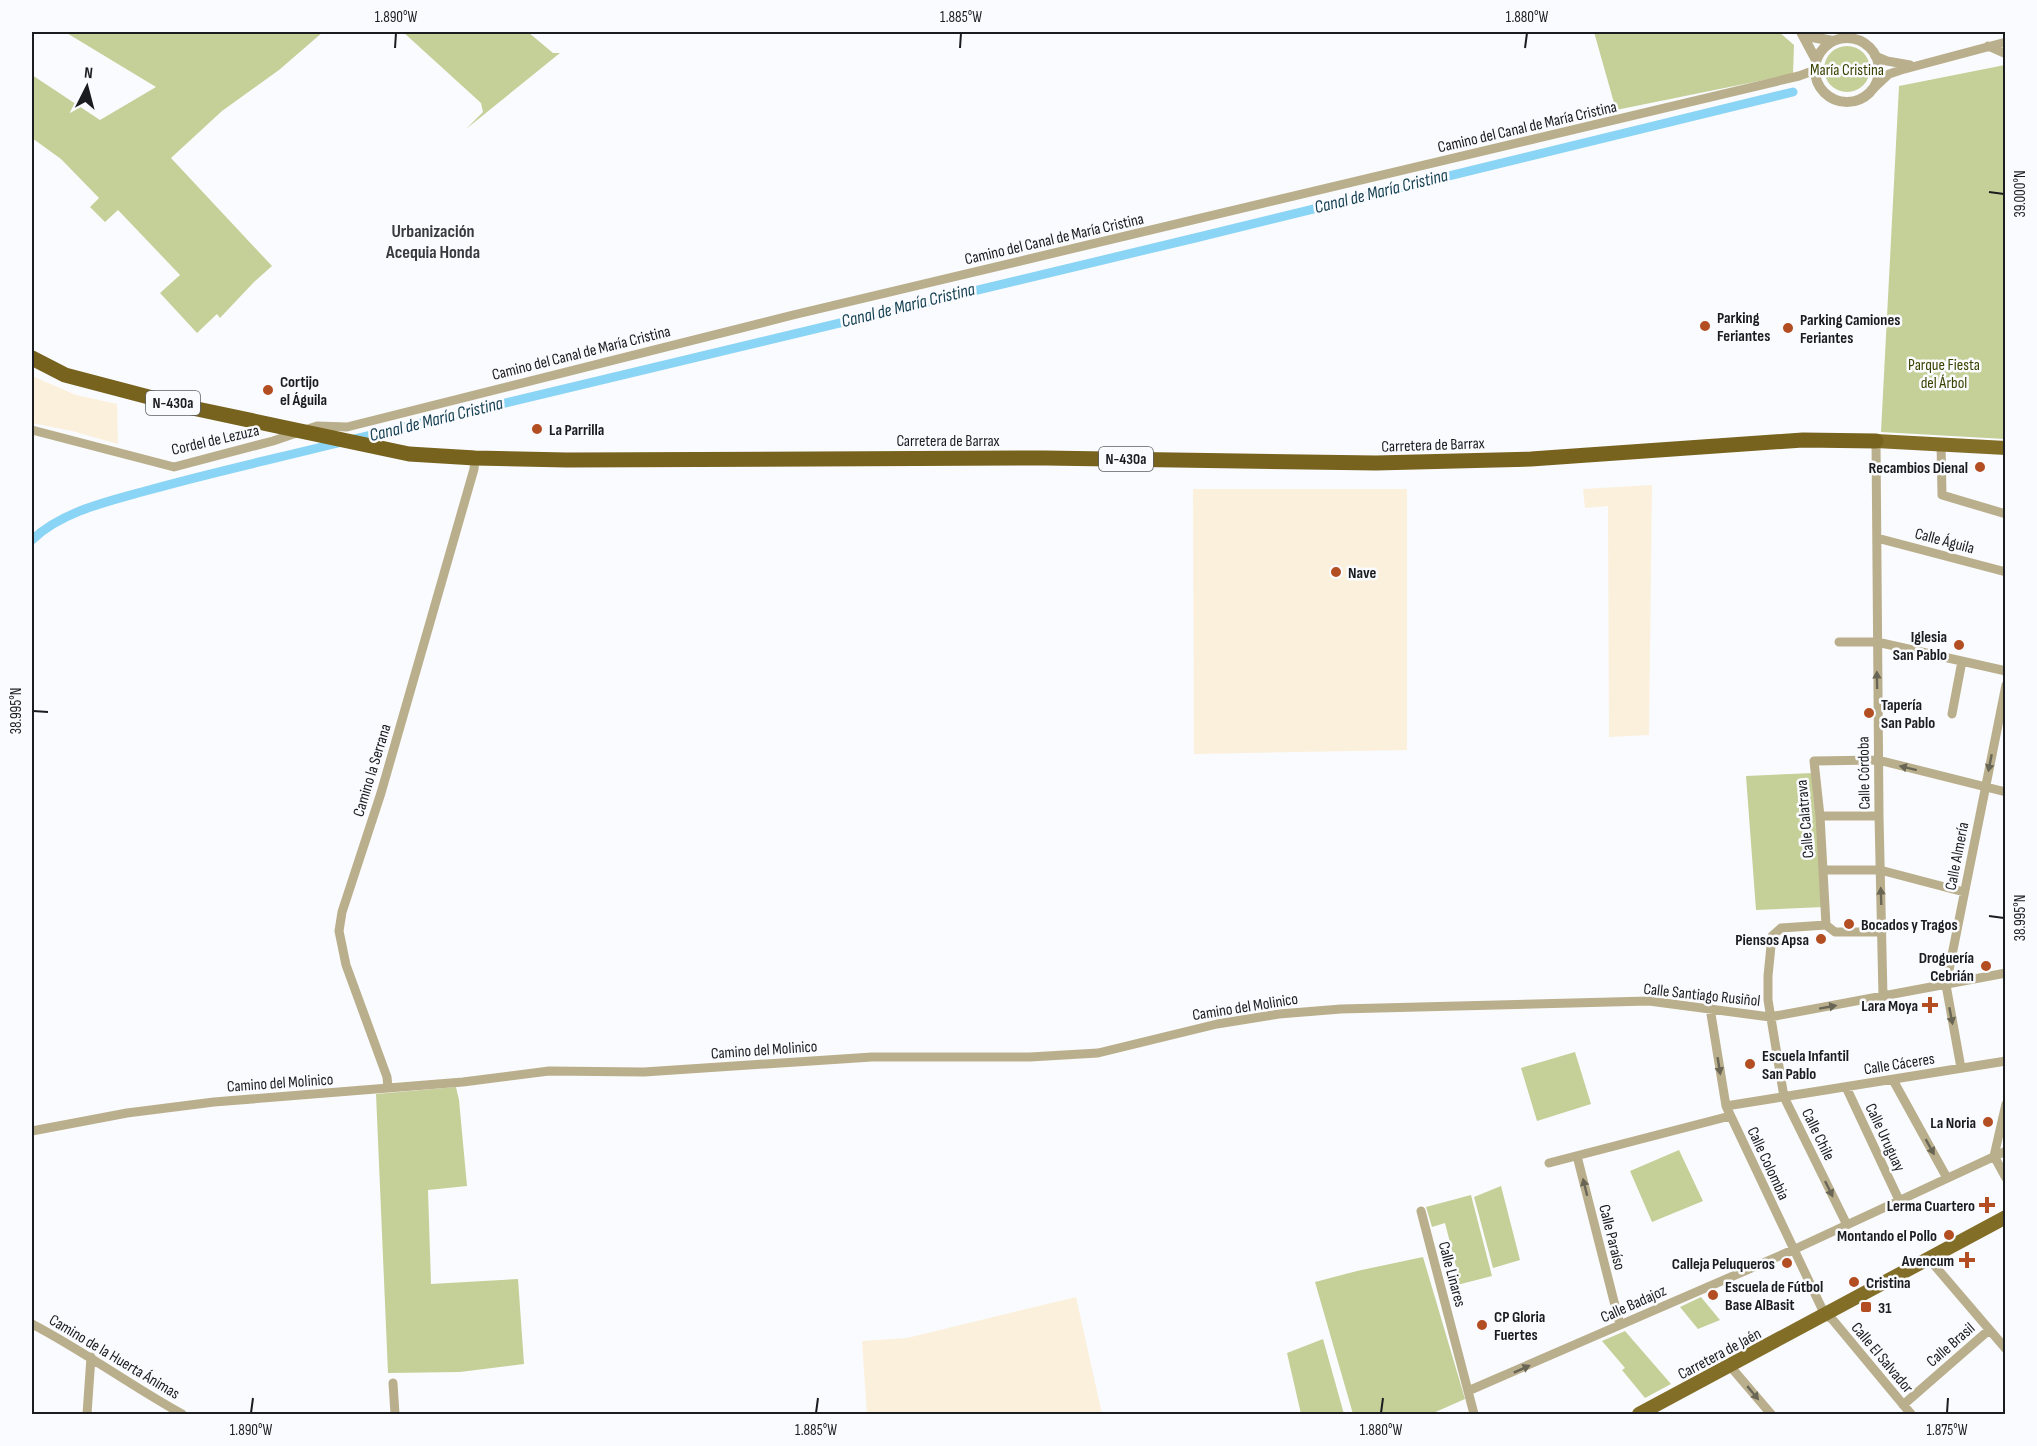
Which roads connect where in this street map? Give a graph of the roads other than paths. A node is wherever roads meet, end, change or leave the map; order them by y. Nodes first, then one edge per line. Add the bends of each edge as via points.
1 (1802, 32) edge
2 (1833, 41) junction
3 (2006, 42) edge
4 (1988, 46) junction
5 (2006, 54) edge
6 (1875, 56) junction
7 (1816, 65) junction
8 (1913, 66) junction
9 (1873, 89) junction
10 (32, 358) edge
11 (32, 430) edge
12 (300, 430) junction
13 (1876, 441) junction
14 (1941, 443) junction
15 (2006, 448) edge
16 (475, 458) junction
17 (2006, 514) edge
18 (1877, 538) junction
19 (2006, 572) edge
20 (1839, 642) dead end
21 (1877, 642) junction
22 (1962, 661) junction
23 (2006, 671) edge
24 (2006, 685) edge
25 (1952, 714) dead end
26 (1878, 760) junction
27 (1985, 787) junction
28 (2006, 792) edge
29 (1820, 816) junction
30 (1878, 816) junction
31 (1824, 870) junction
32 (1880, 870) junction
33 (1964, 892) junction
34 (1827, 925) junction
35 (1882, 932) junction
36 (2006, 973) edge
37 (1946, 985) junction
38 (1883, 997) junction
39 (1498, 1006) joint
40 (1710, 1008) junction
41 (1770, 1017) junction
42 (2006, 1061) edge
43 (1961, 1068) junction
44 (1893, 1080) junction
45 (1846, 1087) junction
46 (388, 1088) junction
47 (1784, 1097) junction
48 (2006, 1104) edge
49 (1728, 1111) junction
50 (32, 1131) edge
51 (2006, 1151) edge
52 (1577, 1156) junction
53 (1994, 1156) junction
54 (1549, 1163) dead end
55 (1947, 1178) junction
56 (2006, 1178) edge
57 (1899, 1200) junction
58 (1421, 1211) dead end
59 (2006, 1217) edge
60 (1847, 1225) junction
61 (2006, 1226) edge
62 (1793, 1250) junction
63 (1931, 1262) junction
64 (1829, 1317) junction
65 (32, 1324) edge
66 (1620, 1325) junction
67 (1989, 1330) junction
68 (2006, 1349) edge
69 (90, 1357) junction
70 (1733, 1369) junction
71 (393, 1383) dead end
72 (1468, 1391) junction
73 (1903, 1404) junction
74 (87, 1414) edge
75 (182, 1414) edge
76 (395, 1414) edge
77 (1474, 1414) edge
78 (1638, 1414) edge
79 (1656, 1414) edge
80 (1771, 1414) edge
81 (1911, 1414) edge

1 - 2 street
1 - 7 street
2 - 6 street via 1858,40
2 - 7 street via 1823,49
3 - 4 street
4 - 5 street
4 - 8 street
6 - 8 street
6 - 9 street via 1878,75
7 - 9 street via 1820,89 1837,100 1857,100
7 - 12 street, Camino del Canal de María Cristina via 1798,76 793,315 347,427
8 - 9 street via 1889,74
10 - 12 highway, Carretera de Barrax / N-430a via 86,382
11 - 12 street, Cordel de Lezuza via 174,467
12 - 16 highway, Carretera de Barrax / N-430a via 409,454
13 - 14 main road
13 - 16 highway, Carretera de Barrax / N-430a via 1803,440 1531,459 1376,463 1045,458
13 - 18 street, Calle Córdoba
14 - 15 main road
14 - 17 street via 1942,495
16 - 46 street, Camino la Serrana via 339,931 346,964
18 - 19 street, Calle Águila
18 - 21 street, Calle Córdoba
20 - 21 street
21 - 22 street
26 -> 21 street, Calle Córdoba
22 - 23 street
22 - 25 street
24 -> 27 street, Calle Almería
27 -> 26 street, Calle Calatrava
26 - 29 street, Calle Calatrava via 1814,761
26 - 30 street, Calle Córdoba
27 - 28 street, Calle Calatrava
27 - 33 street, Calle Almería
29 - 30 street
29 - 31 street, Calle Calatrava
30 - 32 street, Calle Córdoba
31 - 32 street
31 - 34 street, Calle Calatrava
32 - 33 street
35 -> 32 street, Calle Córdoba
33 - 37 street, Calle Almería
34 - 35 street, Calle Chile via 1835,932
34 - 41 street, Calle Chile via 1781,928 1772,936 1768,976
35 - 38 street, Calle Córdoba
36 - 37 street, Calle Santiago Rusiñol
37 - 38 street, Calle Santiago Rusiñol
37 -> 43 street, Calle Almería
41 -> 38 street, Calle Santiago Rusiñol
39 - 40 street, Calle Santiago Rusiñol via 1649,1000
39 - 46 street, Camino del Molinico via 1278,1014 1217,1024 1098,1053 872,1057 644,1072 549,1071
40 - 41 street, Calle Santiago Rusiñol
40 -> 49 street, Calle Colombia
41 - 47 street, Calle Chile
42 - 43 street, Calle Cáceres
43 - 44 street, Calle Cáceres
44 - 45 street, Calle Cáceres
44 -> 55 street
45 - 47 street, Calle Cáceres
45 - 57 street, Calle Uruguay
46 - 50 street, Camino del Molinico via 214,1102
47 - 49 street, Calle Cáceres
47 -> 60 street, Calle Chile
48 - 53 street
49 - 52 street, Calle Cáceres
49 - 62 street, Calle Colombia
51 - 53 street, Calle Badajoz
52 - 54 street, Calle Cáceres
66 -> 52 street, Calle Paraíso
53 - 55 street, Calle Badajoz
53 - 56 street
55 - 57 street, Calle Badajoz
57 - 60 street, Calle Badajoz
58 - 72 street, Calle Linares
59 - 63 main road, Carretera de Jaén
60 - 62 street, Calle Badajoz
61 - 63 main road, Carretera de Jaén
62 - 64 street, Calle Colombia
62 - 66 street, Calle Badajoz
63 - 64 main road, Carretera de Jaén
63 - 67 street
64 - 70 main road, Carretera de Jaén
64 - 73 street, Calle El Salvador
65 - 69 street, Camino de la Huerta Ánimas
72 -> 66 street, Calle Badajoz
67 - 68 street
67 - 73 street, Calle Brasil
69 - 74 street
69 - 75 street, Camino de la Huerta Ánimas
70 - 78 main road, Carretera de Jaén
70 - 79 main road, Carretera de Jaén
70 -> 80 street
71 - 76 street
72 - 77 street, Calle Linares
73 - 81 street, Calle El Salvador

